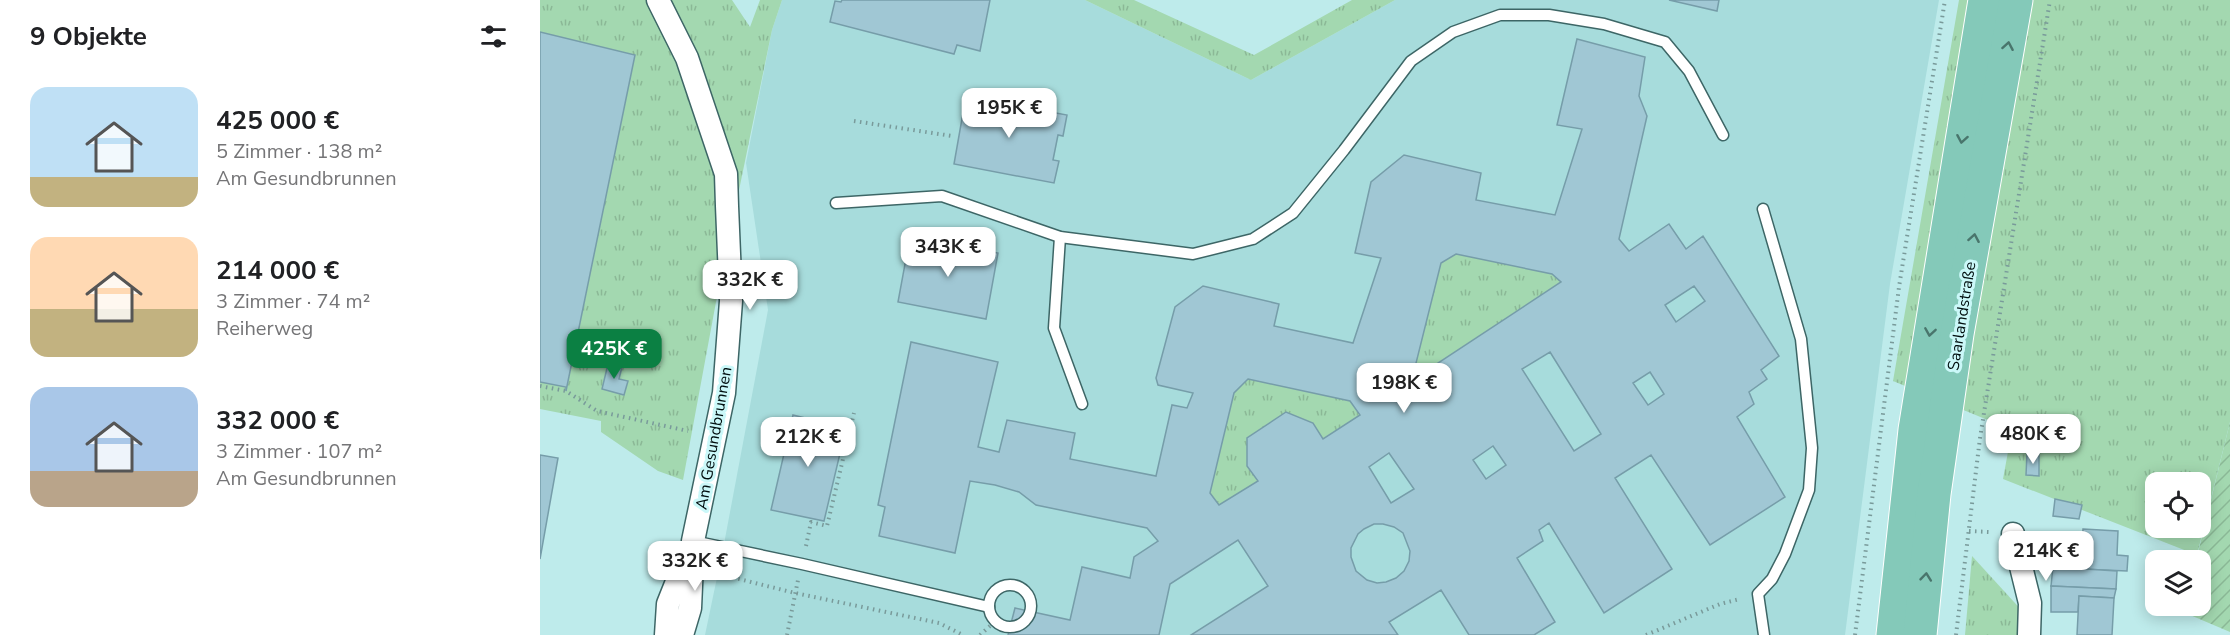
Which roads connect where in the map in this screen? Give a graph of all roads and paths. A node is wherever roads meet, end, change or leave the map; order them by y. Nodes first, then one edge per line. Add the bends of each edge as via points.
1 (658, 0) edge
2 (1945, 0) edge
3 (1985, 0) edge
4 (2016, 0) edge
5 (2050, 0) edge
6 (854, 121) dead end
7 (1723, 135) dead end
8 (952, 136) dead end
9 (836, 203) dead end
10 (1762, 209) dead end
11 (1060, 237) junction
12 (540, 386) edge
13 (1082, 404) dead end
14 (854, 413) dead end
15 (688, 431) dead end
16 (811, 522) dead end
17 (2013, 534) dead end
18 (693, 541) junction
19 (713, 582) dead end
20 (1758, 594) junction
21 (989, 607) junction
22 (996, 622) junction
23 (666, 635) edge
24 (682, 635) edge
25 (963, 635) edge
26 (980, 635) edge
27 (1646, 635) edge
28 (1764, 635) edge
29 (1856, 635) edge
30 (1893, 635) edge
31 (1920, 635) edge
32 (1956, 635) edge
33 (2029, 635) edge

1 - 18 street, Am Gesundbrunnen via 687,58 726,174 731,301 728,350 724,393
2 - 29 path via 1899,287
3 -> 30 main road, Saarlandstraße via 1915,430
31 -> 4 main road, Saarlandstraße via 1934,494 1957,334
5 - 32 path via 1980,438
6 - 8 path
7 - 11 lane via 1689,70 1665,42 1604,24 1548,15 1500,15 1453,32 1411,61 1293,213 1253,239 1193,254
9 - 11 lane via 942,196
10 - 20 lane via 1802,339 1812,448 1809,490 1785,554 1772,579
11 - 13 lane via 1054,328
12 - 15 path via 566,391 597,411
14 - 16 path via 827,526
17 - 33 street via 2030,603
18 - 21 lane
18 - 23 street via 669,604
18 - 24 street, Am Gesundbrunnen via 690,608
19 - 25 path via 715,572 939,623
20 - 27 path via 1720,604
20 - 28 lane
21 - 22 lane
21 - 22 lane via 994,592 1002,586 1018,586 1028,595 1031,609 1020,625 1005,627
22 - 26 path

